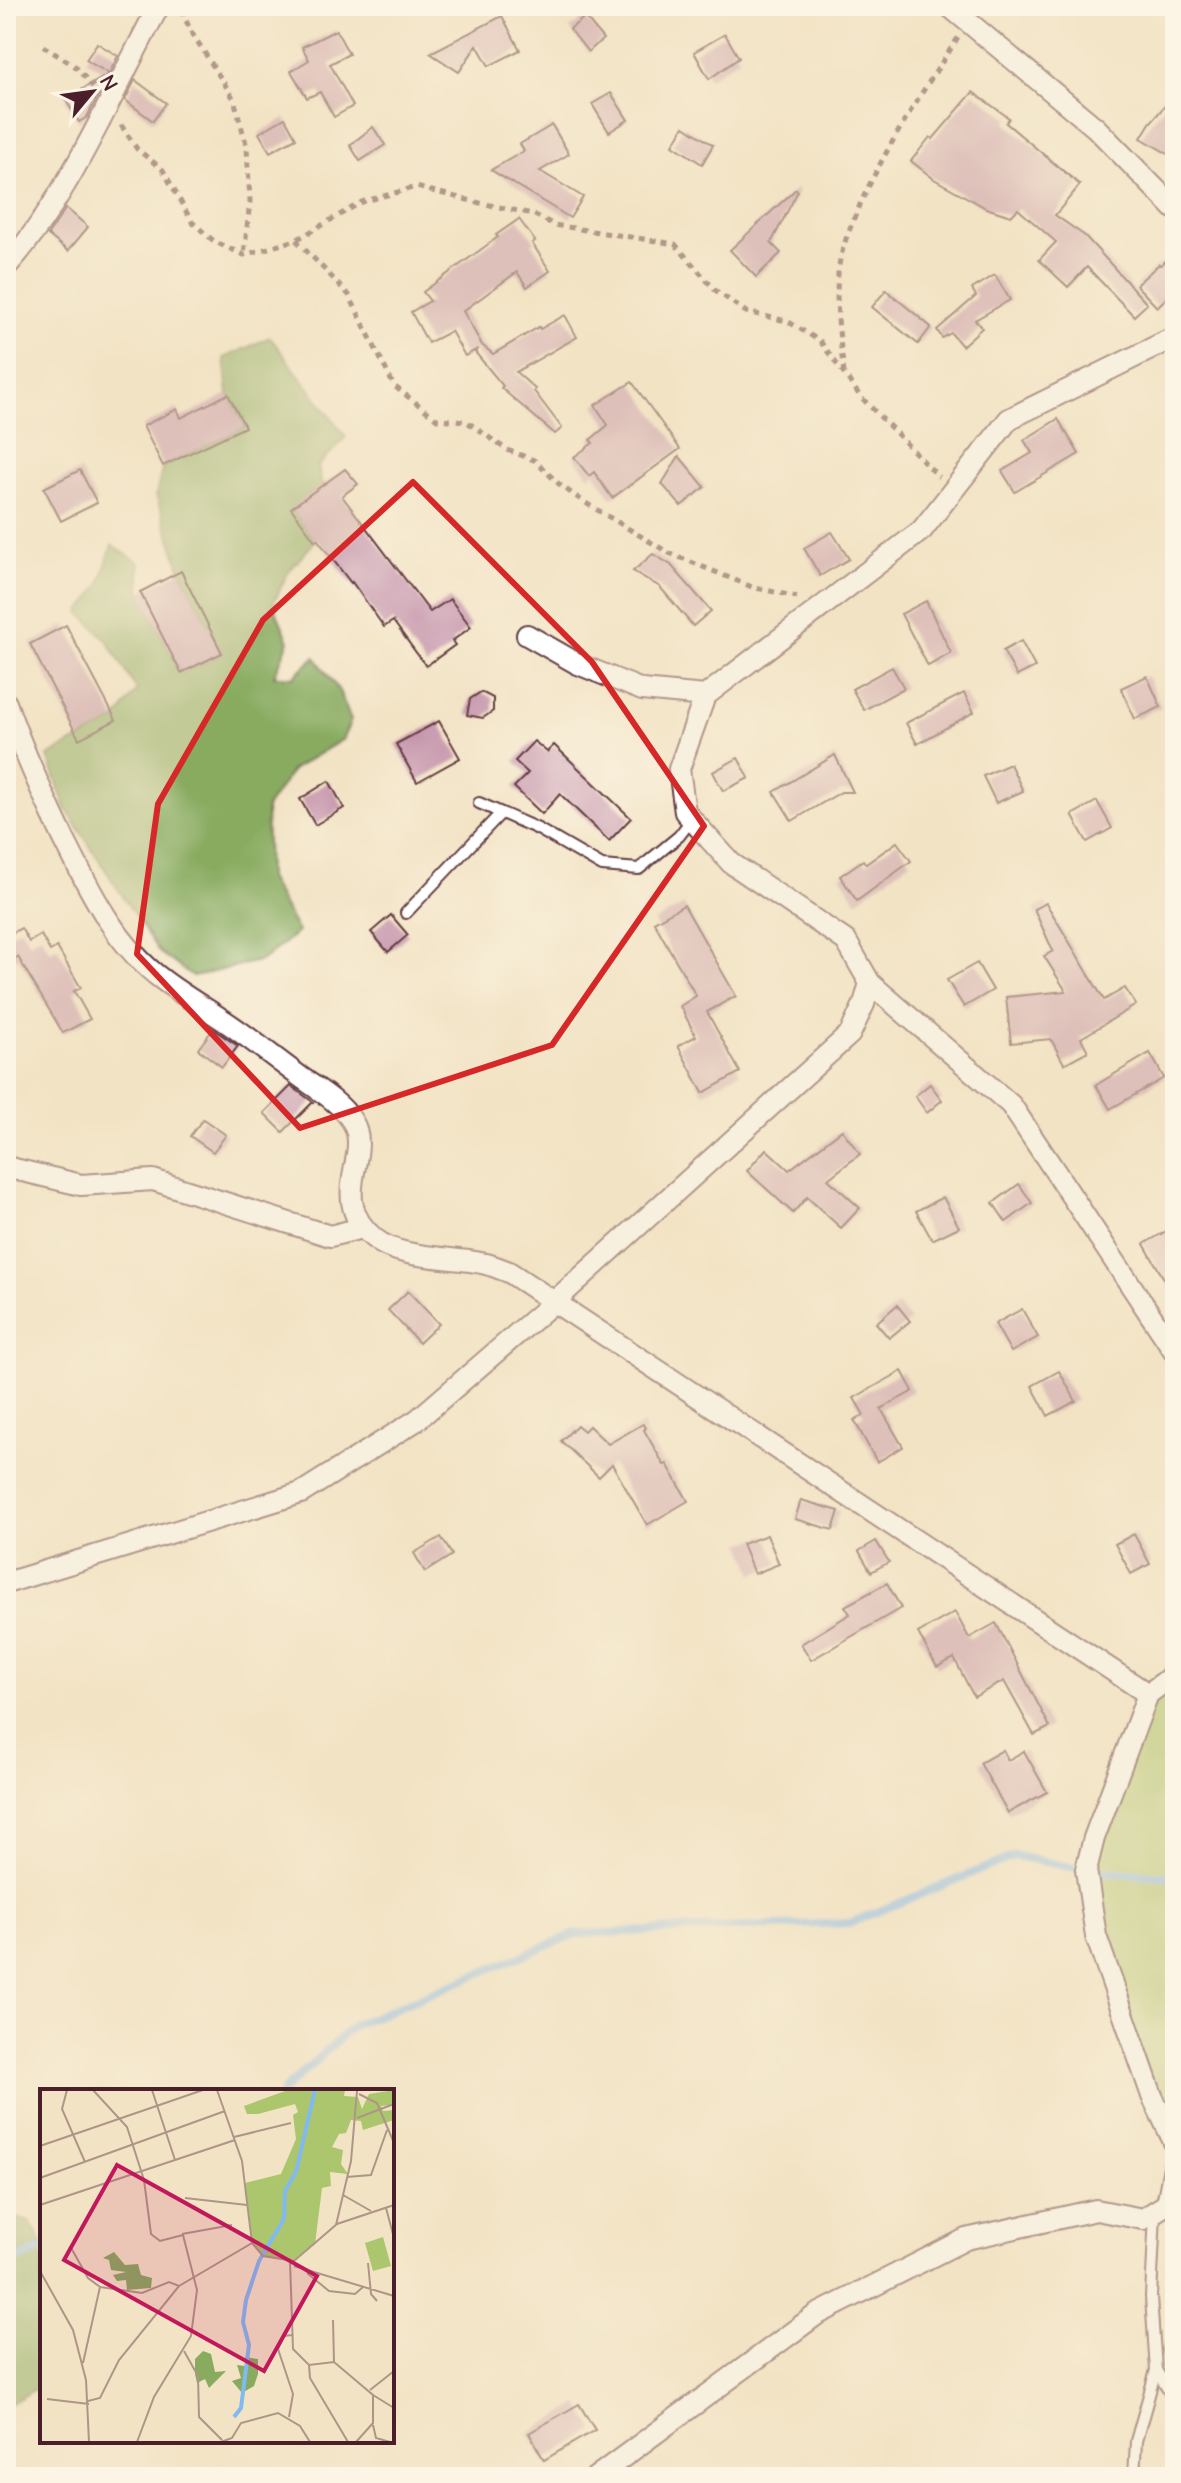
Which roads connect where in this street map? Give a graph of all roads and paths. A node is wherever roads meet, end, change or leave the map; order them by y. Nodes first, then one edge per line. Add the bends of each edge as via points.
1 (159, 6) edge
2 (179, 6) edge
3 (949, 6) edge
4 (969, 23) junction
5 (43, 46) dead end
6 (107, 104) junction
7 (1175, 209) edge
8 (296, 240) junction
9 (244, 255) junction
10 (6, 267) edge
11 (1175, 337) edge
12 (844, 374) junction
13 (952, 491) junction
14 (825, 604) junction
15 (527, 635) dead end
16 (705, 696) junction
17 (6, 703) edge
18 (479, 803) dead end
19 (501, 813) junction
20 (692, 819) junction
21 (406, 913) dead end
22 (870, 983) junction
23 (6, 1167) edge
24 (362, 1228) junction
25 (555, 1301) junction
26 (1175, 1352) edge
27 (6, 1583) edge
28 (1175, 1674) edge
29 (1148, 1694) junction
30 (1175, 2144) edge
31 (1175, 2162) edge
32 (1155, 2212) junction
33 (1156, 2370) junction
34 (1175, 2401) edge
35 (596, 2477) edge
36 (1134, 2477) edge

1 - 6 street
2 - 9 path via 234,99 247,147 250,201
3 - 4 street
4 - 7 street via 1096,128
4 - 12 path via 881,160 852,223 838,271
5 - 6 path via 75,66
6 - 9 path via 137,149 163,170 192,222 215,242
6 - 10 street via 39,226
8 - 9 path
8 - 12 path via 362,202 416,187 533,214 554,225 675,244 715,290 746,312 787,321 820,341
8 - 14 path via 349,295 394,386 437,419 466,421 507,450 534,460 584,502 669,553 752,587
11 - 13 street via 1009,419
12 - 13 path
13 - 14 street via 922,530
14 - 16 street
15 - 16 street via 578,664 642,690
16 - 20 street via 679,769 685,812
17 - 24 street via 74,859 131,950 161,978 334,1101 353,1122 358,1142 351,1190
18 - 19 lane
19 - 20 lane via 602,866 639,869
19 - 21 lane
20 - 22 street via 731,863 846,941
22 - 25 street via 850,1034
22 - 26 street via 1011,1105
23 - 24 street via 81,1185 153,1180 330,1236
24 - 25 street via 388,1248 509,1272
25 - 27 street via 417,1420 301,1493
25 - 29 street
28 - 29 street
29 - 30 street via 1086,1870 1096,1936 1152,2096
31 - 32 street via 1167,2204
32 - 33 lane via 1151,2297
32 - 35 street via 1143,2219 1096,2210 966,2239 816,2315
33 - 34 lane
33 - 36 lane via 1136,2441

